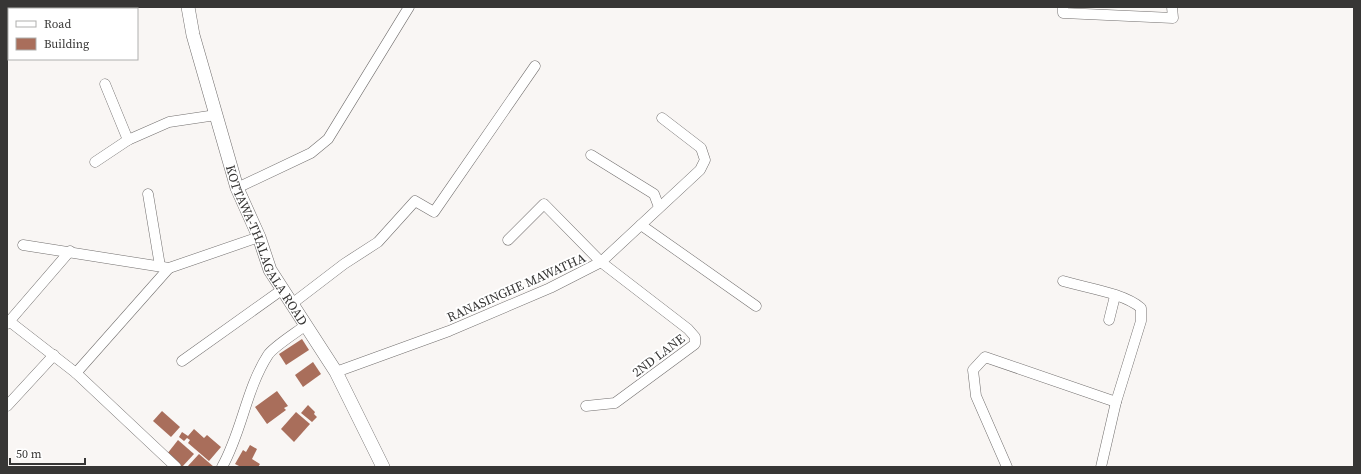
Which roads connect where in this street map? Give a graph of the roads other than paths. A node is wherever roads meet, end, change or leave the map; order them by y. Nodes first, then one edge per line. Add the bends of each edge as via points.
1 (188, 7) edge
2 (409, 7) edge
3 (1063, 7) edge
4 (1172, 7) edge
5 (535, 66) dead end
6 (105, 84) dead end
7 (216, 114) junction
8 (662, 118) dead end
9 (128, 140) junction
10 (591, 155) dead end
11 (95, 162) dead end
12 (237, 188) junction
13 (148, 194) dead end
14 (659, 207) junction
15 (641, 225) junction
16 (259, 237) junction
17 (508, 240) dead end
18 (23, 245) dead end
19 (70, 251) junction
20 (601, 262) junction
21 (164, 267) junction
22 (1063, 281) dead end
23 (283, 289) junction
24 (1115, 296) junction
25 (293, 302) junction
26 (756, 306) dead end
27 (1108, 320) dead end
28 (8, 322) edge
29 (306, 325) junction
30 (54, 355) junction
31 (182, 361) dead end
32 (336, 372) junction
33 (76, 373) junction
34 (1116, 402) junction
35 (7, 406) edge
36 (586, 406) dead end
37 (176, 467) edge
38 (222, 467) edge
39 (383, 467) edge
40 (1008, 467) edge
41 (1101, 467) edge

1 - 7 main road, KOTTAWA-THALAGALA ROAD via 193,35
2 - 12 street via 328,139 311,153
3 - 4 street via 1063,13 1173,18
5 - 25 street via 434,212 415,201 378,242
6 - 9 street
7 - 9 street via 169,122
7 - 12 main road, KOTTAWA-THALAGALA ROAD
8 - 14 street, RANASINGHE MAWATHA via 701,148 705,160 700,170
9 - 11 street
10 - 14 street via 654,194
12 - 16 main road, KOTTAWA-THALAGALA ROAD
13 - 21 street
14 - 15 street, RANASINGHE MAWATHA
15 - 20 street, RANASINGHE MAWATHA
15 - 26 street
16 - 21 street
16 - 23 main road, KOTTAWA-THALAGALA ROAD via 270,270
17 - 20 street via 544,204
18 - 19 street
19 - 21 street
19 - 28 street
20 - 32 street, RANASINGHE MAWATHA via 550,288 449,331
20 - 36 street, 2ND LANE via 688,328 695,337 695,344 615,403
21 - 33 street
22 - 24 street
23 - 25 main road, KOTTAWA-THALAGALA ROAD
23 - 31 street
24 - 27 street
24 - 34 street via 1135,303 1141,308 1142,315
25 - 29 main road, KOTTAWA-THALAGALA ROAD
28 - 30 street
29 - 32 main road, KOTTAWA-THALAGALA ROAD
29 - 38 street via 268,354 249,394 232,449
30 - 33 street
30 - 35 street
32 - 39 main road, KOTTAWA-THALAGALA ROAD
33 - 37 street
34 - 40 street via 985,357 973,370 976,396
34 - 41 street

